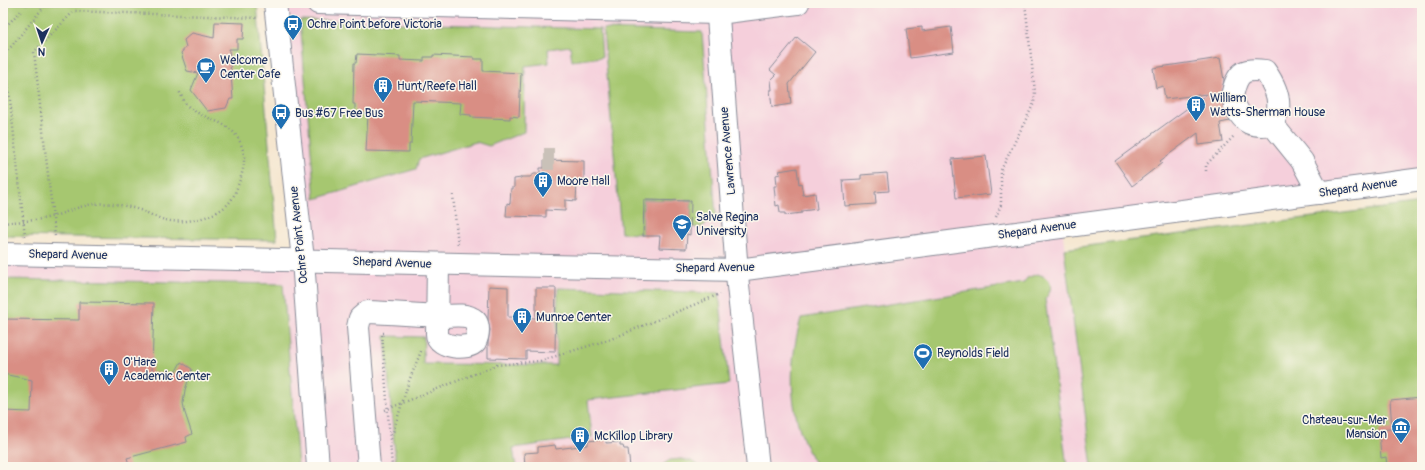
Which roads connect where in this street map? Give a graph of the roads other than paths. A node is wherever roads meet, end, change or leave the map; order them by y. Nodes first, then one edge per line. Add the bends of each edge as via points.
1 (318, 3) edge
2 (798, 3) edge
3 (717, 8) edge
4 (276, 11) edge
5 (1272, 124) junction
6 (1422, 179) edge
7 (1319, 193) junction
8 (3, 254) edge
9 (302, 260) junction
10 (446, 264) junction
11 (738, 278) junction
12 (318, 467) edge
13 (370, 467) edge
14 (758, 467) edge

1 - 3 street
2 - 3 street
3 - 11 street, Lawrence Avenue
4 - 9 street, Ochre Point Avenue
5 - 5 street via 1259,126 1239,107 1236,80 1241,74 1252,69 1265,71 1273,82 1278,109
5 - 7 street via 1302,161
6 - 7 street, Shepard Avenue
7 - 11 street, Shepard Avenue via 1212,206
8 - 9 street, Shepard Avenue
9 - 10 street, Shepard Avenue
9 - 12 street, Ochre Point Avenue
10 - 11 street, Shepard Avenue
10 - 13 street via 437,325 367,312 360,318 358,327
11 - 14 street, Lawrence Avenue

